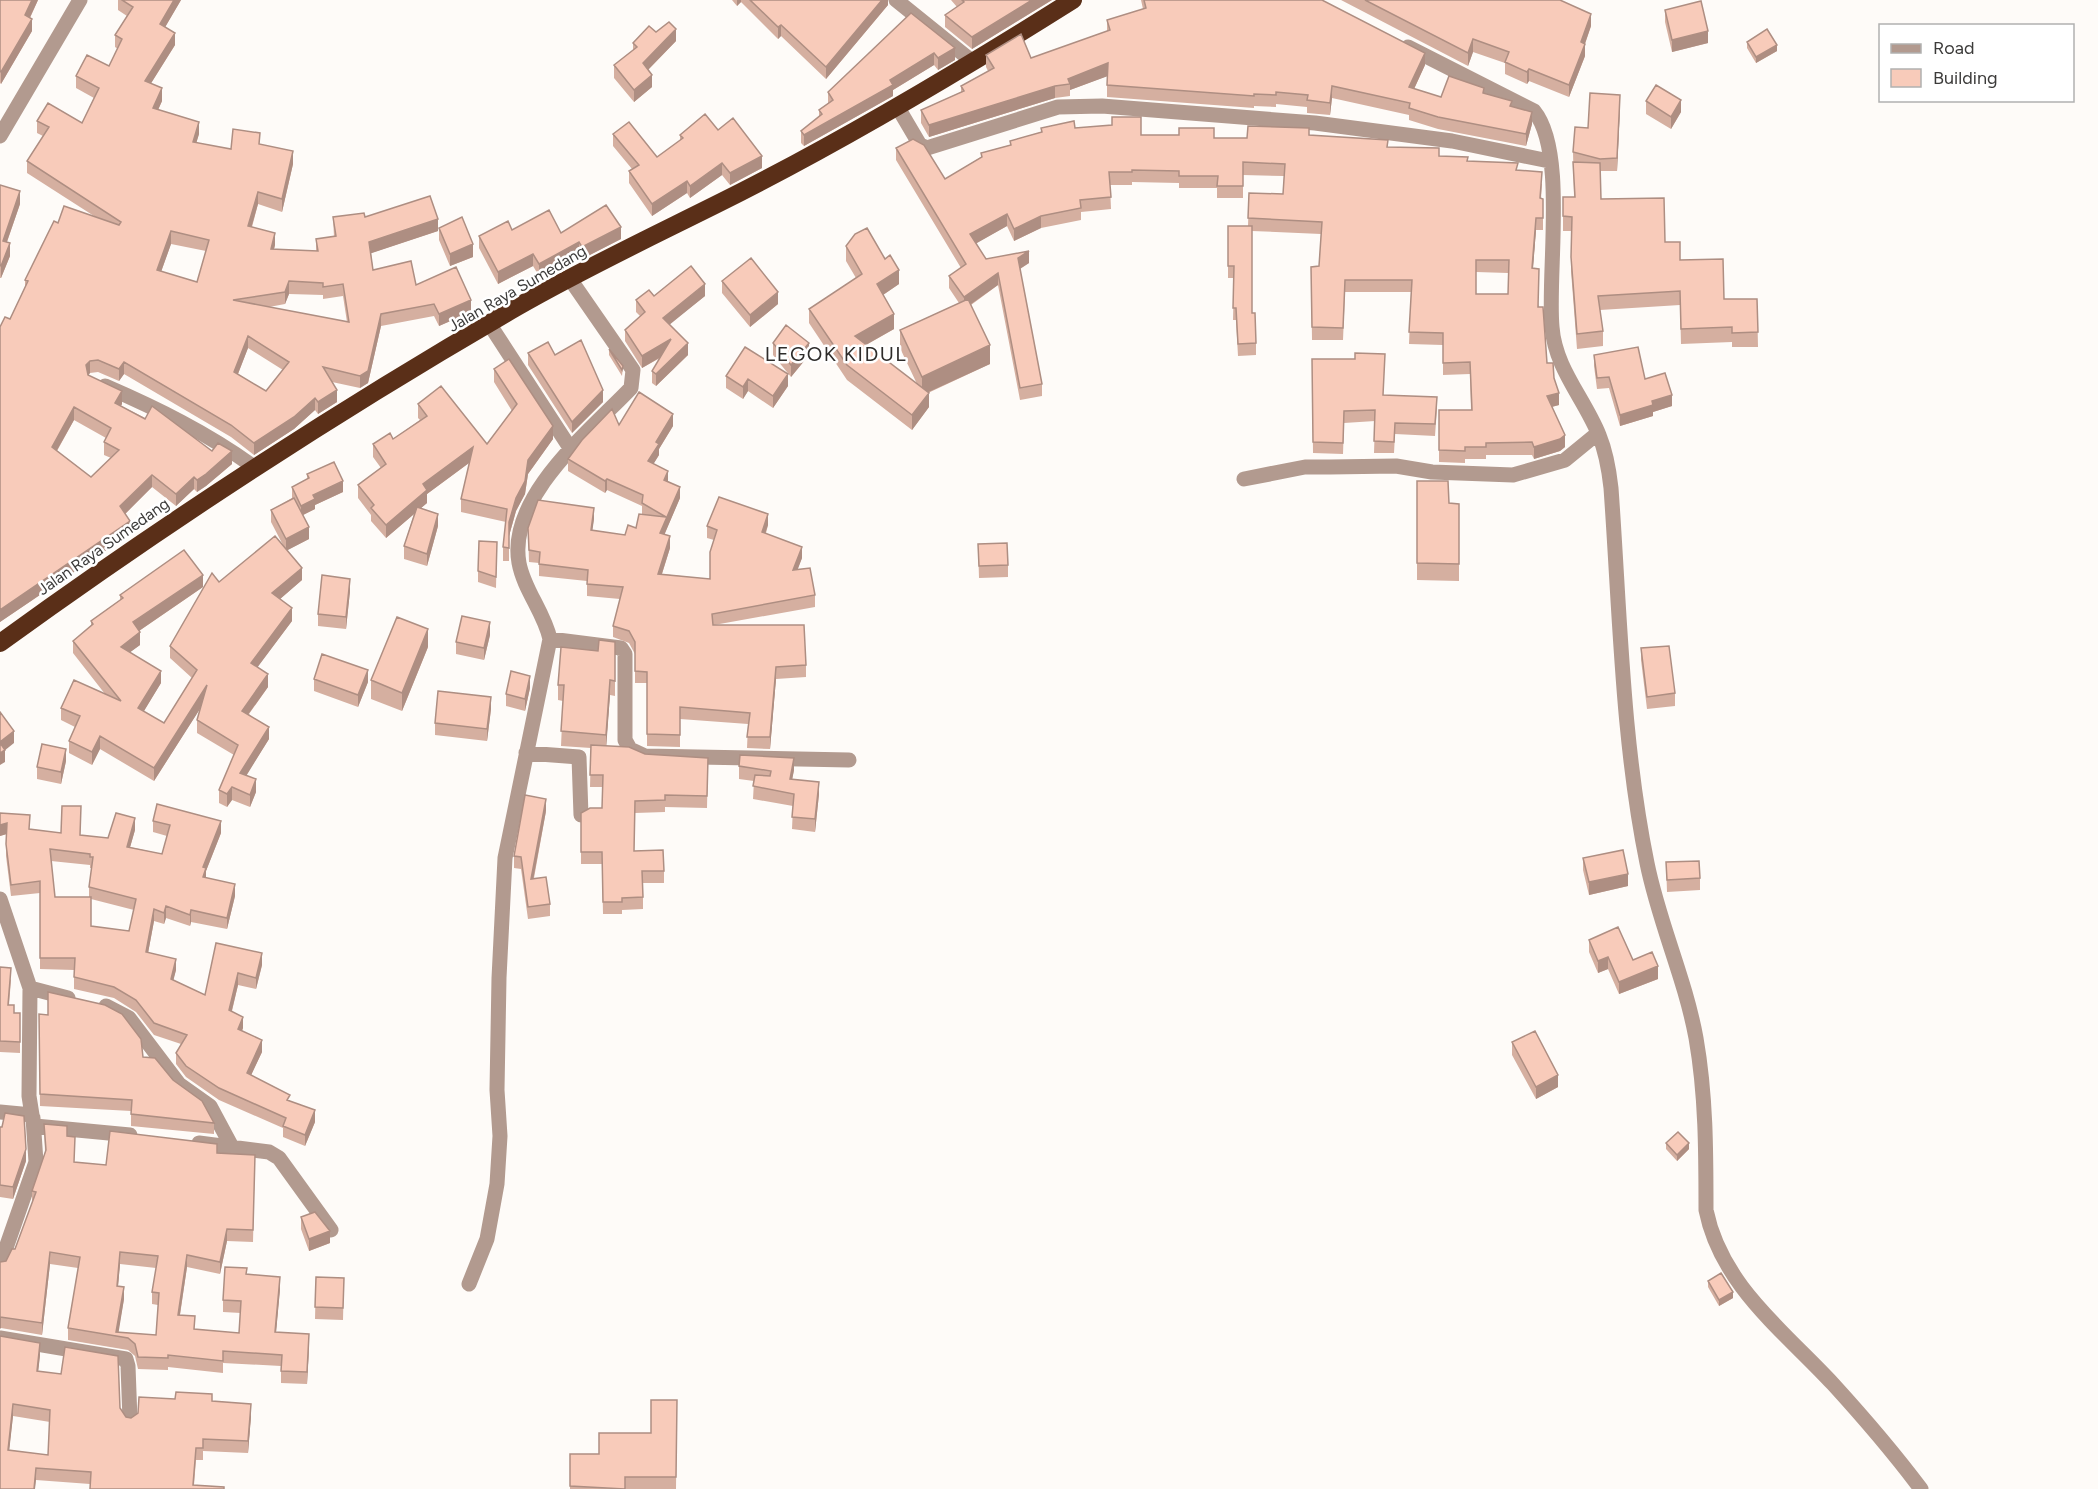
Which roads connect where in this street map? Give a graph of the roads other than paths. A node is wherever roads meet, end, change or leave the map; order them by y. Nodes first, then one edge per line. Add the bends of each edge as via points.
1 (80, 0) edge
2 (896, 0) edge
3 (1073, 0) edge
4 (1392, 38) edge
5 (974, 62) junction
6 (897, 106) junction
7 (0, 136) edge
8 (1549, 161) junction
9 (570, 279) junction
10 (490, 325) junction
11 (95, 381) edge
12 (1599, 434) junction
13 (572, 451) junction
14 (255, 467) junction
15 (1244, 479) dead end
16 (550, 639) junction
17 (0, 642) edge
18 (526, 753) junction
19 (849, 760) dead end
20 (581, 815) edge
21 (0, 899) edge
22 (6, 931) edge
23 (30, 988) junction
24 (0, 1112) edge
25 (34, 1121) junction
26 (142, 1137) edge
27 (187, 1142) edge
28 (232, 1147) junction
29 (331, 1230) edge
30 (0, 1264) edge
31 (469, 1284) dead end
32 (0, 1338) edge
33 (130, 1420) edge
34 (1921, 1489) edge

1 - 7 street
2 - 5 street
3 - 5 highway, Jalan Raya Sumedang
4 - 8 street via 1534,111 1547,137
5 - 6 highway, Jalan Raya Sumedang
6 - 8 street via 923,147 1058,108 1102,106 1315,123 1452,141
6 - 9 highway, Jalan Raya Sumedang
8 - 12 street via 1553,181 1553,344
9 - 10 highway, Jalan Raya Sumedang
9 - 13 street via 633,370 634,379 631,388
10 - 13 street
10 - 14 highway, Jalan Raya Sumedang
11 - 14 street via 167,413
12 - 15 street via 1565,460 1513,475 1385,466 1305,467
12 - 34 street via 1611,488 1632,771 1647,864 1696,1037 1705,1098 1709,1225 1738,1280 1766,1319 1832,1383
13 - 16 street via 532,500 521,523 518,544 523,573
14 - 17 highway, Jalan Raya Sumedang via 130,549
16 - 18 street
16 - 19 street via 621,648 626,654 625,740 630,749 645,756
18 - 20 street via 579,757
18 - 31 street via 505,858 501,915 497,1184 487,1239
21 - 22 street
22 - 23 street
23 - 25 street via 29,1096
23 - 28 street via 109,1007 129,1018 179,1084 210,1106
24 - 25 street
25 - 26 street
25 - 30 street via 36,1162
27 - 28 street
28 - 29 street via 269,1152 279,1158
32 - 33 street via 126,1359

